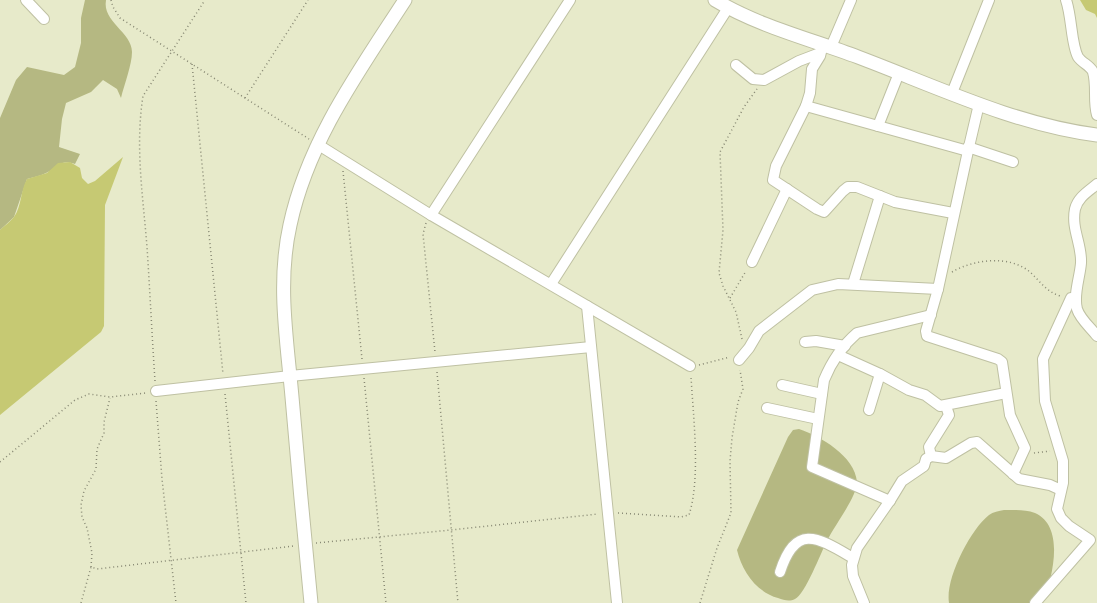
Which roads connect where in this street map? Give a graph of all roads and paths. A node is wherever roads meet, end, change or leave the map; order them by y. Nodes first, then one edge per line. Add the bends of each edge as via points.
1 (26, 0) edge
2 (110, 0) edge
3 (205, 0) edge
4 (308, 0) edge
5 (405, 0) edge
6 (570, 0) edge
7 (714, 0) edge
8 (851, 0) edge
9 (989, 0) edge
10 (1066, 0) edge
11 (728, 8) junction
12 (44, 19) dead end
13 (824, 48) junction
14 (171, 51) junction
15 (192, 64) junction
16 (736, 65) dead end
17 (899, 72) junction
18 (764, 80) junction
19 (952, 93) junction
20 (245, 98) junction
21 (979, 104) junction
22 (806, 106) junction
23 (1097, 115) edge
24 (878, 126) junction
25 (1097, 135) edge
26 (317, 144) junction
27 (968, 149) junction
28 (342, 160) junction
29 (1013, 162) dead end
30 (1097, 184) edge
31 (787, 189) junction
32 (880, 196) junction
33 (954, 213) junction
34 (431, 215) junction
35 (752, 262) dead end
36 (741, 278) dead end
37 (940, 278) junction
38 (551, 284) junction
39 (853, 284) junction
40 (938, 289) junction
41 (730, 298) junction
42 (1074, 298) junction
43 (587, 306) junction
44 (931, 315) junction
45 (1097, 336) edge
46 (805, 342) dead end
47 (845, 346) junction
48 (591, 347) junction
49 (838, 356) junction
50 (741, 357) junction
51 (362, 361) dead end
52 (436, 362) junction
53 (690, 366) junction
54 (880, 374) junction
55 (223, 375) dead end
56 (290, 376) junction
57 (363, 376) dead end
58 (782, 385) dead end
59 (156, 391) junction
60 (224, 391) dead end
61 (1006, 393) junction
62 (822, 394) junction
63 (110, 397) junction
64 (946, 406) junction
65 (767, 408) dead end
66 (869, 410) dead end
67 (818, 419) junction
68 (1059, 450) junction
69 (931, 456) junction
70 (1022, 456) junction
71 (0, 462) edge
72 (1013, 474) junction
73 (1061, 490) junction
74 (890, 501) junction
75 (608, 513) junction
76 (451, 530) junction
77 (1093, 543) edge
78 (306, 544) junction
79 (853, 558) junction
80 (172, 560) junction
81 (92, 567) junction
82 (780, 572) dead end
83 (81, 603) edge
84 (176, 603) edge
85 (246, 603) edge
86 (311, 603) edge
87 (386, 603) edge
88 (458, 603) edge
89 (616, 603) edge
90 (700, 603) edge
91 (864, 603) edge
92 (1035, 603) edge

1 - 12 street
2 - 14 path via 120,18
3 - 14 path
4 - 20 path
5 - 26 street
6 - 34 street
7 - 11 street
8 - 13 street
9 - 19 street
10 - 23 street via 1078,57 1093,71
11 - 13 street
11 - 38 street
13 - 17 street
13 - 18 street
13 - 22 street via 812,69
14 - 15 path
14 - 59 path via 143,96 140,114 139,167
15 - 20 path
15 - 55 path
16 - 18 street via 753,79
17 - 19 street
17 - 24 street
18 - 41 path via 744,107 720,152 723,230 719,268 723,286
19 - 21 street
20 - 26 path
21 - 25 street via 1039,123
21 - 27 street
22 - 24 street
22 - 31 street via 776,166 773,180
24 - 27 street
26 - 28 street
26 - 56 street via 290,225 286,252 283,306
27 - 29 street
27 - 33 street
28 - 34 street
28 - 51 path
30 - 42 street via 1079,199 1075,209 1075,234 1080,245 1081,262
31 - 32 street via 824,212 848,187 868,190
31 - 35 street
32 - 33 street via 895,202
32 - 39 street
33 - 37 street
34 - 38 street
34 - 52 path via 423,234
36 - 41 path
37 - 40 street
37 - 42 path via 968,265 985,261 1007,262 1024,268 1049,291
38 - 43 street
39 - 40 street
39 - 50 street via 838,284 812,290 759,331
40 - 44 street
41 - 50 path via 744,347
42 - 45 street via 1077,309
42 - 68 street via 1043,359 1045,401
43 - 48 street
43 - 53 street
44 - 47 street via 864,331
44 - 61 street via 926,331 928,336 1002,362
46 - 47 street via 816,340
47 - 49 street
48 - 52 street
48 - 75 street
49 - 54 street
49 - 62 street via 828,370
50 - 53 path via 729,357
50 - 90 path via 743,389 738,402 732,438 731,513
52 - 56 street
52 - 76 path
53 - 75 path via 694,500 689,515 681,517
54 - 64 street via 909,390 925,395 940,406
54 - 66 street
56 - 59 street
56 - 78 street
57 - 87 path
58 - 62 street
59 - 63 path
59 - 80 path via 162,479
60 - 85 path
61 - 64 street
61 - 70 street via 1010,415 1025,448
62 - 67 street
63 - 71 path via 89,394 75,400
63 - 81 path via 104,433 97,449 96,469 84,491 81,505 92,553
64 - 69 street via 949,415 929,447
65 - 67 street
67 - 74 street via 812,467
68 - 70 path
68 - 73 street via 1063,461
69 - 72 street via 950,457 971,443 977,442
69 - 74 street via 926,459 924,466 902,481
70 - 72 street
72 - 73 street via 1019,479 1050,485
73 - 77 street via 1057,509 1061,518
74 - 79 street via 856,548
75 - 76 path
75 - 89 street
76 - 78 path
76 - 88 path
77 - 92 street
78 - 80 path
78 - 86 street
79 - 82 street via 810,538 799,540 786,555
79 - 91 street via 853,576
80 - 81 path via 97,569
80 - 84 path
81 - 83 path

